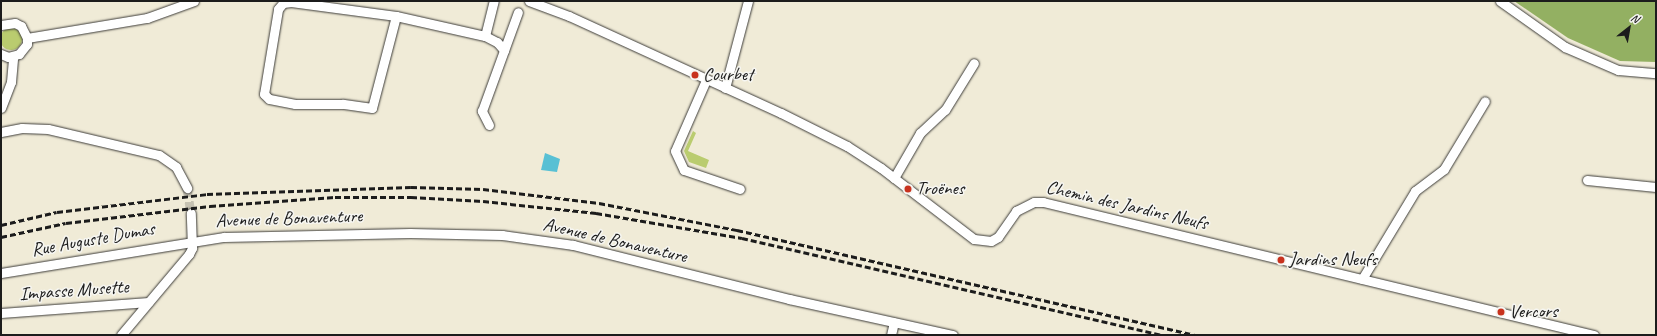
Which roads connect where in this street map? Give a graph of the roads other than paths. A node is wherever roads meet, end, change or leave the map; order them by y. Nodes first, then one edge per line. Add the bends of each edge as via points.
1 (194, 1) edge
2 (494, 1) edge
3 (529, 1) edge
4 (748, 1) edge
5 (1500, 1) edge
6 (518, 12) dead end
7 (396, 16) junction
8 (1, 25) edge
9 (485, 36) junction
10 (27, 38) junction
11 (504, 50) junction
12 (1, 54) edge
13 (13, 57) junction
14 (974, 63) dead end
15 (1656, 73) edge
16 (706, 80) junction
17 (725, 88) junction
18 (1485, 101) dead end
19 (1, 108) edge
20 (489, 125) dead end
21 (1, 132) edge
22 (894, 178) junction
23 (1587, 180) dead end
24 (1656, 187) edge
25 (187, 188) tunnel mouth
26 (740, 189) dead end
27 (191, 213) tunnel mouth
28 (192, 240) junction
29 (1, 274) edge
30 (1362, 279) junction
31 (149, 302) junction
32 (1, 313) edge
33 (894, 322) junction
34 (121, 335) edge
35 (891, 335) edge
36 (953, 335) edge
37 (1594, 335) edge

1 - 10 street via 147,18
2 - 9 street
3 - 16 street, Chemin des Jardins Neufs via 582,22
4 - 17 street
5 - 15 street via 1565,46 1618,70
6 - 11 street
7 - 7 street via 283,3 278,9 262,91 270,98 295,104 342,104 372,108
7 - 9 street
8 - 10 street via 15,23 21,26
9 - 11 street via 497,42
10 - 13 street via 24,50
11 - 20 street via 482,110
12 - 13 street
13 - 19 street via 11,82
14 - 22 street via 945,110 920,133
16 - 17 street, Chemin des Jardins Neufs
16 - 26 street via 675,151 684,170
17 - 22 street, Chemin des Jardins Neufs via 844,144
18 - 30 street via 1444,169 1415,191
21 - 25 street via 22,128 48,129 159,156 176,167
22 - 30 street, Chemin des Jardins Neufs via 958,228 974,239 984,242 998,237 1016,212 1024,206 1043,202
23 - 24 street
27 - 28 street
28 - 29 street, Rue Auguste Dumas
28 - 31 street via 189,254
28 - 33 street, Avenue de Bonaventure via 410,233 502,235 573,244 789,299
30 - 37 street, Chemin des Jardins Neufs
31 - 32 street, Impasse Musette
31 - 34 street
33 - 35 street
33 - 36 street, Avenue de Bonaventure

